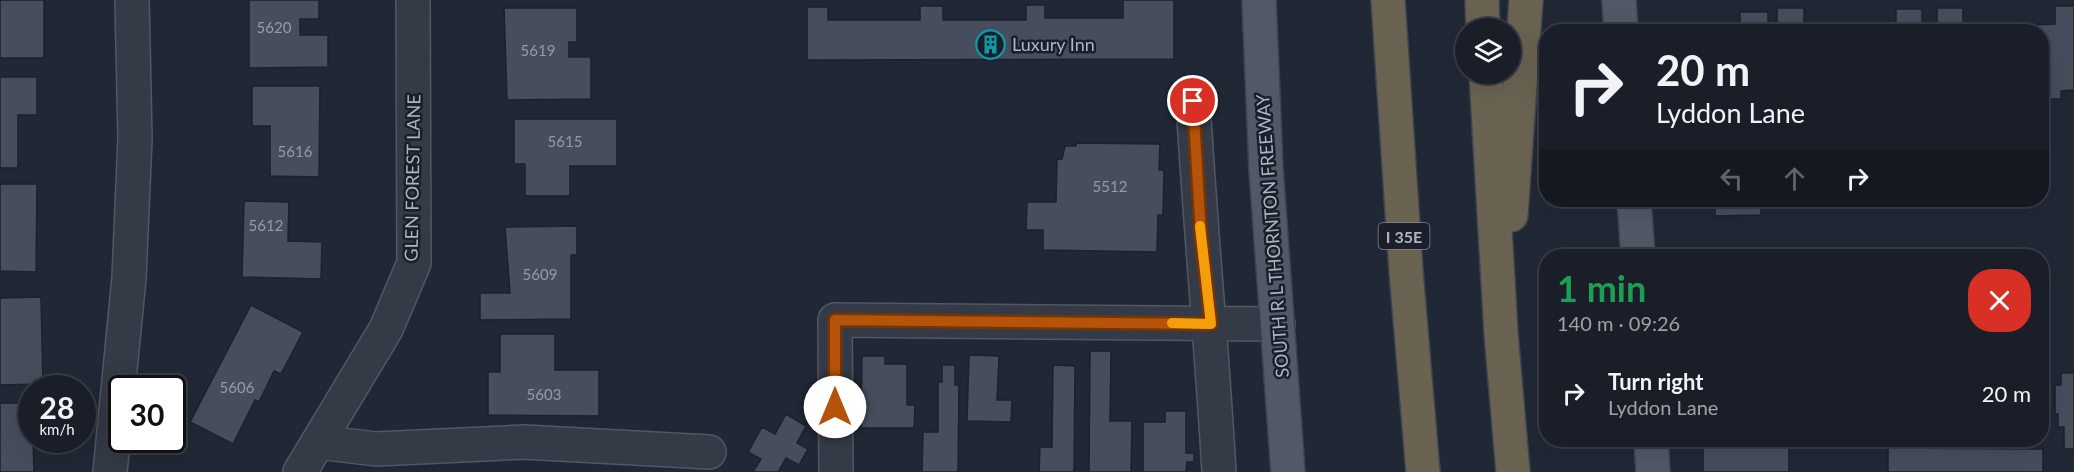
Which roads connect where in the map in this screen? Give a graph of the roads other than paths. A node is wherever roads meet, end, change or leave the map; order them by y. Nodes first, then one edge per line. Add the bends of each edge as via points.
1 (132, 0) edge
2 (413, 0) edge
3 (1259, 0) edge
4 (1389, 0) edge
5 (1482, 0) edge
6 (1526, 0) edge
7 (1619, 0) edge
8 (1483, 18) edge
9 (1620, 24) edge
10 (1487, 84) edge
11 (1193, 101) dead end
12 (1634, 207) edge
13 (1638, 249) edge
14 (1211, 324) junction
15 (1278, 324) junction
16 (1501, 333) junction
17 (318, 442) junction
18 (1651, 447) edge
19 (709, 452) dead end
20 (110, 472) edge
21 (300, 472) edge
22 (836, 472) edge
23 (1219, 472) edge
24 (1288, 472) edge
25 (1423, 472) edge
26 (1513, 472) edge
27 (1653, 472) edge

1 - 20 street via 135,138 129,278
2 - 17 street, GLEN FOREST LANE via 414,263 386,329
3 - 15 main road, SOUTH R L THORNTON FREEWAY
4 - 25 highway, I 35E
5 - 8 highway
6 - 16 highway
7 - 9 main road
10 - 16 highway
11 - 14 street
12 - 13 main road
14 - 15 street
14 - 22 street via 835,320
14 - 23 street
15 - 24 main road, SOUTH R L THORNTON FREEWAY
16 - 26 highway
17 - 19 street via 376,449 524,442
17 - 21 street, GLEN FOREST LANE
18 - 27 main road

